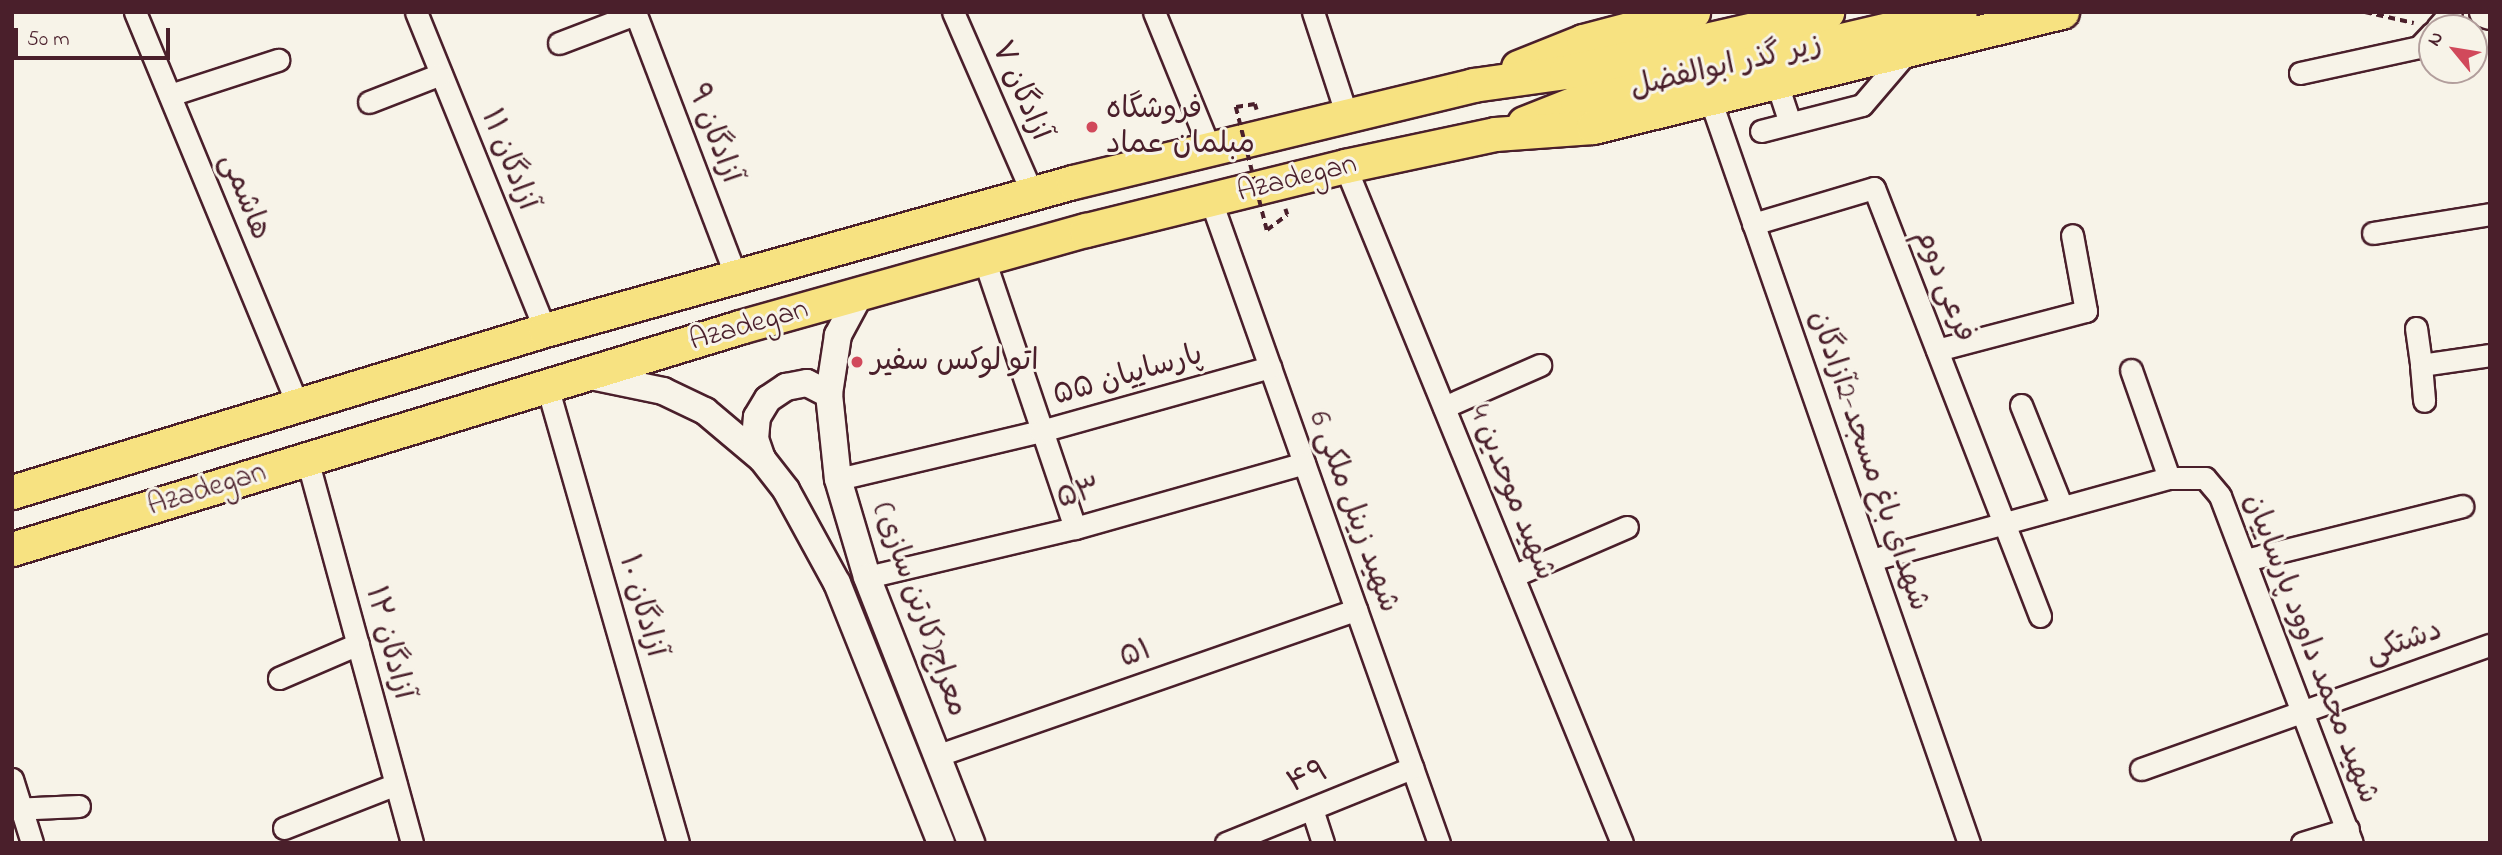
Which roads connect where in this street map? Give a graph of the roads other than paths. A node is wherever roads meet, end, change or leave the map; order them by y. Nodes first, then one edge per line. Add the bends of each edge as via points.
1 (135, 12) edge
2 (416, 12) edge
3 (953, 12) edge
4 (1154, 12) edge
5 (1313, 12) edge
6 (1692, 12) edge
7 (1827, 12) edge
8 (1960, 12) edge
9 (2062, 12) edge
10 (2485, 12) edge
11 (635, 13) edge
12 (2490, 14) edge
13 (559, 43) dead end
14 (2418, 47) edge
15 (1910, 48) junction
16 (278, 60) dead end
17 (441, 74) junction
18 (2300, 74) dead end
19 (1777, 84) junction
20 (1473, 85) junction
21 (170, 95) junction
22 (1710, 99) junction
23 (369, 102) dead end
24 (1347, 116) junction
25 (1790, 123) junction
26 (1761, 131) dead end
27 (1495, 134) junction
28 (1210, 149) junction
29 (1345, 166) junction
30 (1032, 193) junction
31 (1211, 201) junction
32 (2490, 214) edge
33 (1753, 224) junction
34 (2373, 233) dead end
35 (2072, 234) dead end
36 (984, 260) junction
37 (736, 277) junction
38 (860, 293) junction
39 (2416, 328) dead end
40 (545, 330) junction
41 (1937, 350) junction
42 (2490, 355) edge
43 (1540, 365) dead end
44 (2421, 365) junction
45 (1270, 367) junction
46 (2131, 370) dead end
47 (584, 375) junction
48 (547, 386) junction
49 (830, 394) junction
50 (2424, 401) dead end
51 (298, 405) junction
52 (2021, 405) dead end
53 (1444, 407) junction
54 (1041, 431) junction
55 (307, 459) junction
56 (762, 459) junction
57 (115, 461) junction
58 (1304, 463) junction
59 (2169, 478) junction
60 (838, 479) junction
61 (19, 490) edge
62 (2462, 506) dead end
63 (2062, 507) junction
64 (124, 515) junction
65 (2004, 523) junction
66 (1627, 527) dead end
67 (1075, 528) junction
68 (22, 546) edge
69 (1871, 560) junction
70 (2246, 560) junction
71 (1513, 576) junction
72 (867, 577) junction
73 (1356, 610) junction
74 (2040, 616) dead end
75 (358, 644) junction
76 (2490, 645) edge
77 (279, 678) dead end
78 (2299, 710) junction
79 (936, 756) junction
80 (1412, 768) junction
81 (2141, 769) dead end
82 (12, 779) edge
83 (396, 785) junction
84 (79, 806) dead end
85 (17, 809) edge
86 (1312, 809) junction
87 (285, 828) dead end
88 (2350, 836) edge
89 (32, 843) edge
90 (412, 843) edge
91 (678, 843) edge
92 (941, 843) edge
93 (971, 843) edge
94 (1226, 843) edge
95 (1323, 843) edge
96 (1439, 843) edge
97 (1622, 843) edge
98 (1969, 843) edge
99 (2302, 843) edge

1 - 21 street, هاشمی
2 - 17 street, ۱۱ آزادگان
3 - 30 street, ۷ آزادگان
4 - 28 street
5 - 24 street
6 - 20 main road via 1583,40
7 - 20 main road, زیر گذر ابوالفضل via 1566,72
8 - 27 main road, زیر گذر ابوالفضل via 1577,102
9 - 15 main road
10 - 12 main road
11 - 13 street
11 - 37 street, ۹ آزادگان
14 - 18 street
15 - 19 main road
15 - 25 street via 1862,105
16 - 21 street
17 - 23 street
17 - 40 street, ۱۱ آزادگان
19 - 22 main road
19 - 25 street
20 - 24 main road, Azadegan
21 - 51 street, هاشمی
22 - 27 main road via 1594,127
22 - 33 street, شهدای‌ باغ مسجد-2آزادگان
24 - 28 main road, Azadegan
25 - 26 street
27 - 29 main road, Azadegan
28 - 30 main road, Azadegan
29 - 31 main road, Azadegan
29 - 53 street, 4 شهید موحدین
30 - 37 main road, Azadegan
31 - 36 main road, Azadegan
31 - 45 street, 6 شهید زینل ملکی
32 - 34 street
33 - 41 street, فرعی دوم via 1874,188
33 - 69 street, شهدای‌ باغ مسجد-2آزادگان
35 - 41 street via 2086,311
36 - 38 main road, Azadegan
36 - 54 street
37 - 40 main road, Azadegan
38 - 47 main road, Azadegan
38 - 49 street, معراج(کارتن سازی) via 838,335
39 - 44 street
40 - 51 main road, Azadegan
41 - 65 street, فرعی دوم
42 - 44 street
43 - 53 street
44 - 50 street
45 - 54 street, پارساییان ۵۵
45 - 58 street, 6 شهید زینل ملکی
46 - 59 street
47 - 48 main road, Azadegan
47 - 56 street via 663,391 705,411
48 - 55 main road, Azadegan
48 - 91 street, ۱۰ آزادگان
49 - 56 street via 807,383 786,387 768,399 757,417 755,439
49 - 60 street, معراج(کارتن سازی)
51 - 57 main road, Azadegan
52 - 63 street
53 - 71 street, 4 شهید موحدین
54 - 60 street, پارساییان ۵۵
54 - 67 street
55 - 64 main road, Azadegan
55 - 75 street, ۱۲ آزادگان
56 - 92 street via 786,490 837,583
57 - 61 main road, Azadegan
57 - 64 main road via 103,477 101,495
58 - 67 street, ۵۳
58 - 73 street, 6 شهید زینل ملکی
59 - 63 street, شهید محمد داوود پارساییان
59 - 70 street, شهید محمد داوود پارساییان via 2191,475 2214,485
60 - 72 street, معراج(کارتن سازی)
61 - 68 main road via 42,502 46,517 43,532
62 - 70 street
63 - 65 street, شهید محمد داوود پارساییان
64 - 68 main road, Azadegan
65 - 69 street, شهید محمد داوود پارساییان
65 - 74 street, فرعی دوم
66 - 71 street
67 - 72 street, ۵۳
69 - 98 street, شهدای‌ باغ مسجد-2آزادگان
70 - 78 street, شهید محمد داوود پارساییان
71 - 97 street, 4 شهید موحدین
72 - 79 street, معراج(کارتن سازی)
73 - 79 street, ۵۱
73 - 80 street, 6 شهید زینل ملکی
75 - 77 street
75 - 83 street, ۱۲ آزادگان
76 - 78 street, دشتکی
78 - 81 street, دشتکی
78 - 88 street, شهید محمد داوود پارساییان
79 - 93 street, معراج(کارتن سازی)
80 - 86 street, ۴۹
80 - 96 street, 6 شهید زینل ملکی
82 - 85 street
83 - 87 street
83 - 90 street, ۱۲ آزادگان
84 - 85 street
85 - 89 street
86 - 94 street, ۴۹
86 - 95 street
88 - 99 street

